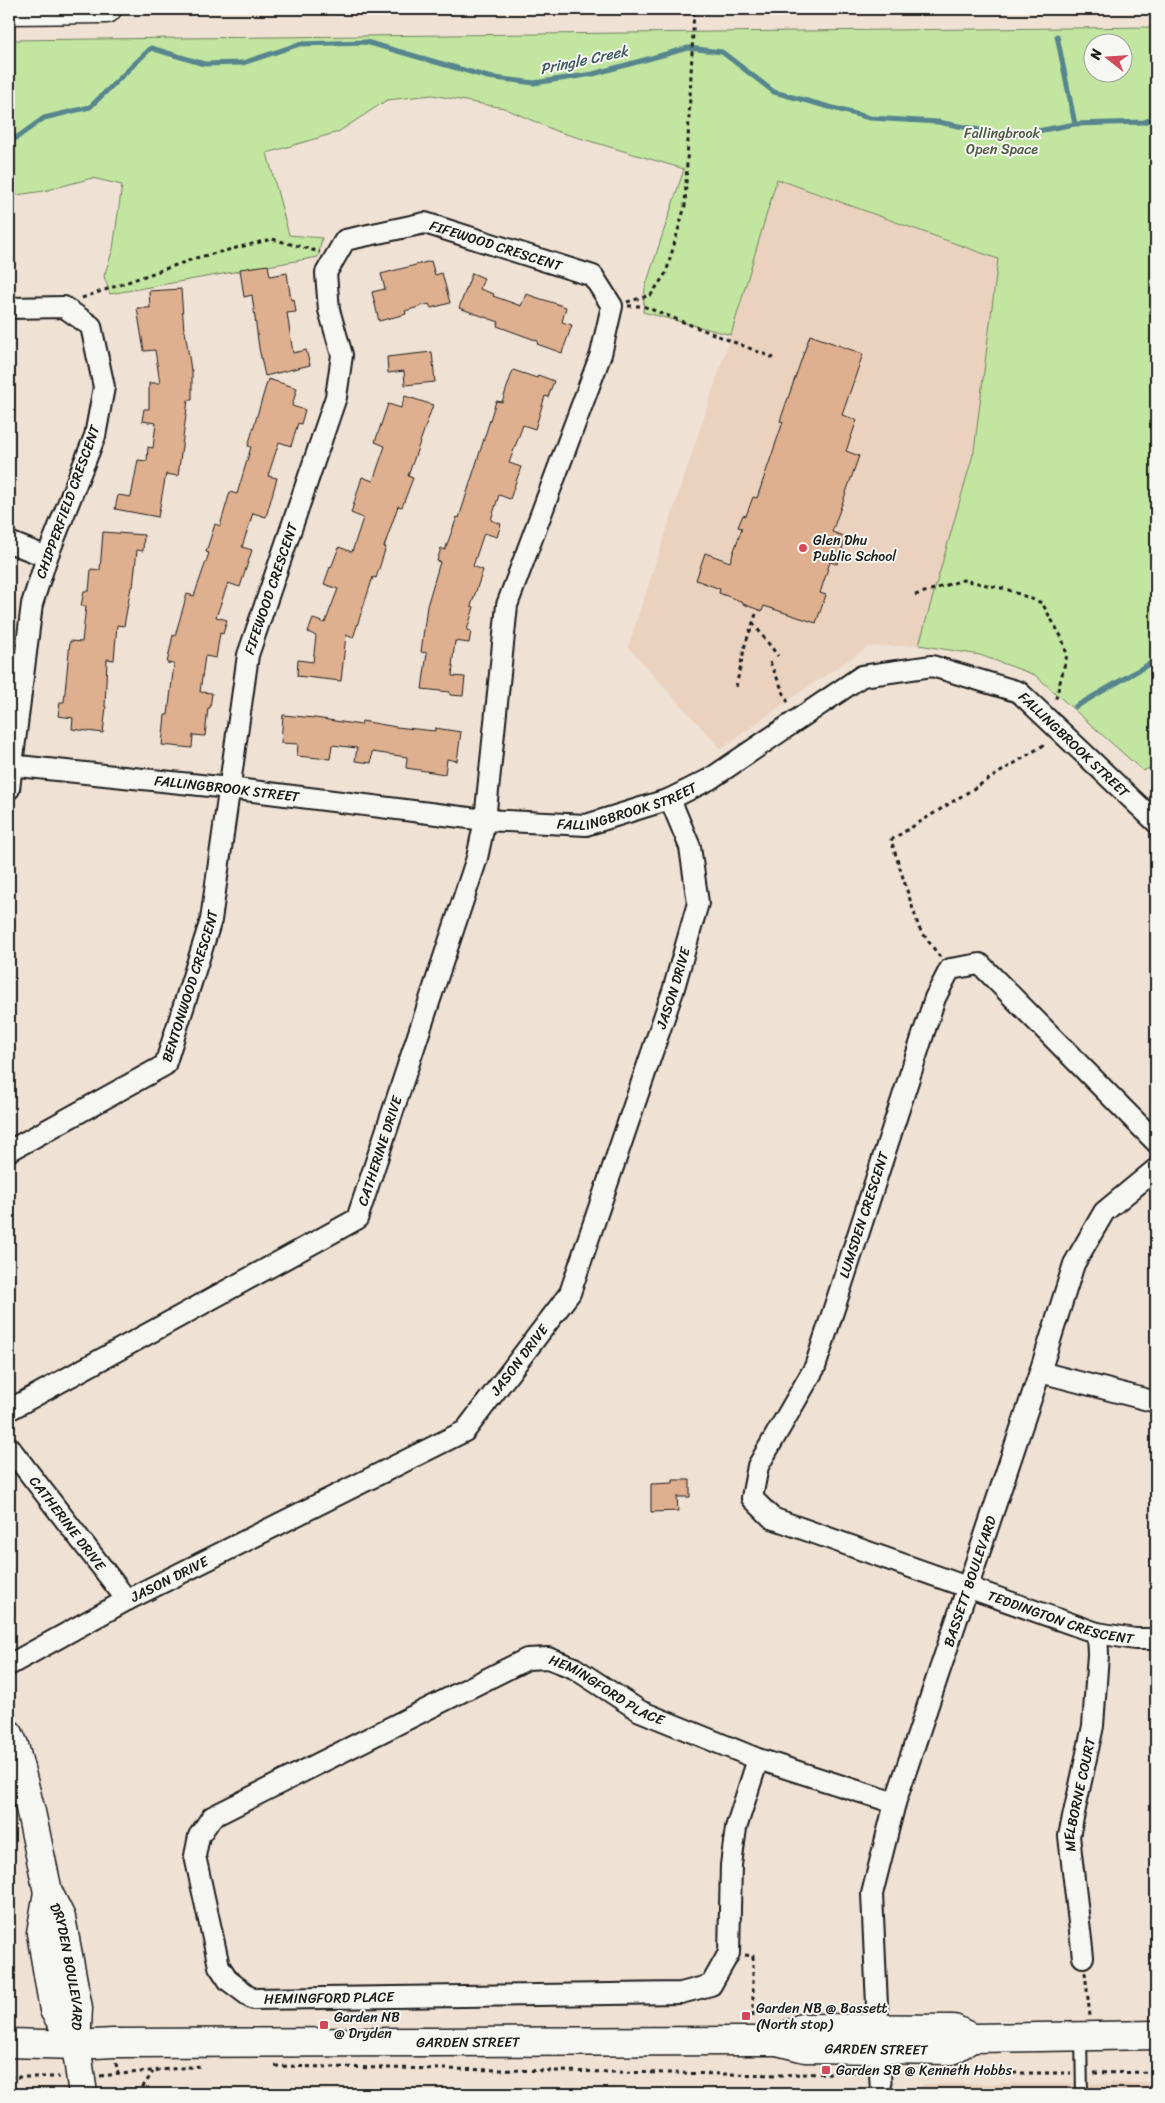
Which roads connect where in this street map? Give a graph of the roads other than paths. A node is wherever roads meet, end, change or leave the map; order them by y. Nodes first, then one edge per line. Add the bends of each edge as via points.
1 (107, 9) edge
2 (9, 10) edge
3 (9, 308) edge
4 (9, 542) edge
5 (47, 557) junction
6 (10, 765) edge
7 (229, 788) junction
8 (9, 789) edge
9 (670, 798) junction
10 (485, 820) junction
11 (1156, 822) edge
12 (1156, 1142) edge
13 (9, 1151) edge
14 (1156, 1169) edge
15 (1040, 1372) junction
16 (1156, 1402) edge
17 (9, 1410) edge
18 (9, 1447) edge
19 (968, 1588) junction
20 (126, 1600) junction
21 (1097, 1633) junction
22 (1156, 1639) edge
23 (9, 1665) edge
24 (9, 1734) edge
25 (758, 1759) junction
26 (895, 1803) junction
27 (1083, 1957) road end
28 (1156, 2035) edge
29 (1087, 2036) junction
30 (9, 2044) edge
31 (76, 2045) junction
32 (879, 2050) junction
33 (81, 2086) edge
34 (880, 2094) edge
35 (1082, 2094) edge

1 - 2 street
3 - 5 street, CHIPPERFIELD CRESCENT via 64,307 91,326 104,387 95,436
4 - 5 street
5 - 6 street, CHIPPERFIELD CRESCENT via 32,604
6 - 7 street, FALLINGBROOK STREET
6 - 8 street
7 - 10 street, FALLINGBROOK STREET
7 - 10 street, FIFEWOOD CRESCENT via 248,655 336,398 342,355 329,310 326,272 344,240 425,223 593,276 612,306 601,354 507,605
7 - 13 street, BENTONWOOD CRESCENT via 211,920 165,1065
9 - 10 street, FALLINGBROOK STREET via 586,825
9 - 11 street, FALLINGBROOK STREET via 710,779 862,676 932,666 1019,692
9 - 20 street, JASON DRIVE via 690,847 698,903 673,991 570,1293 465,1431
10 - 17 street, CATHERINE DRIVE via 477,858 357,1219
12 - 19 street, LUMSDEN CRESCENT via 980,964 950,969 935,998 815,1366 758,1466 752,1498 772,1518
14 - 15 street, BASSETT BOULEVARD via 1104,1212 1078,1256
15 - 16 street
15 - 19 street, BASSETT BOULEVARD
18 - 20 street, CATHERINE DRIVE
19 - 21 street, TEDDINGTON CRESCENT
19 - 26 street, BASSETT BOULEVARD
20 - 23 street, JASON DRIVE
21 - 22 street, TEDDINGTON CRESCENT
21 - 27 street, MELBORNE COURT via 1093,1726 1069,1836
24 - 31 street, DRYDEN BOULEVARD via 31,1812 48,1892 61,1918 78,2008
25 - 25 street, HEMINGFORD PLACE via 640,1711 574,1668 548,1658 527,1659 212,1817 199,1836 195,1856 218,1966 228,1980 253,1999 681,1993 711,1985 729,1953 731,1865 736,1828
25 - 26 street, HEMINGFORD PLACE
26 - 32 street, BASSETT BOULEVARD via 872,1894
28 - 29 street, GARDEN STREET
29 - 32 street, GARDEN STREET via 972,2038 954,2029
29 - 35 lane
30 - 31 street, GARDEN STREET
31 - 32 street, GARDEN STREET via 765,2041 802,2028
31 - 33 street, DRYDEN BOULEVARD
32 - 34 street, BASSETT BOULEVARD

